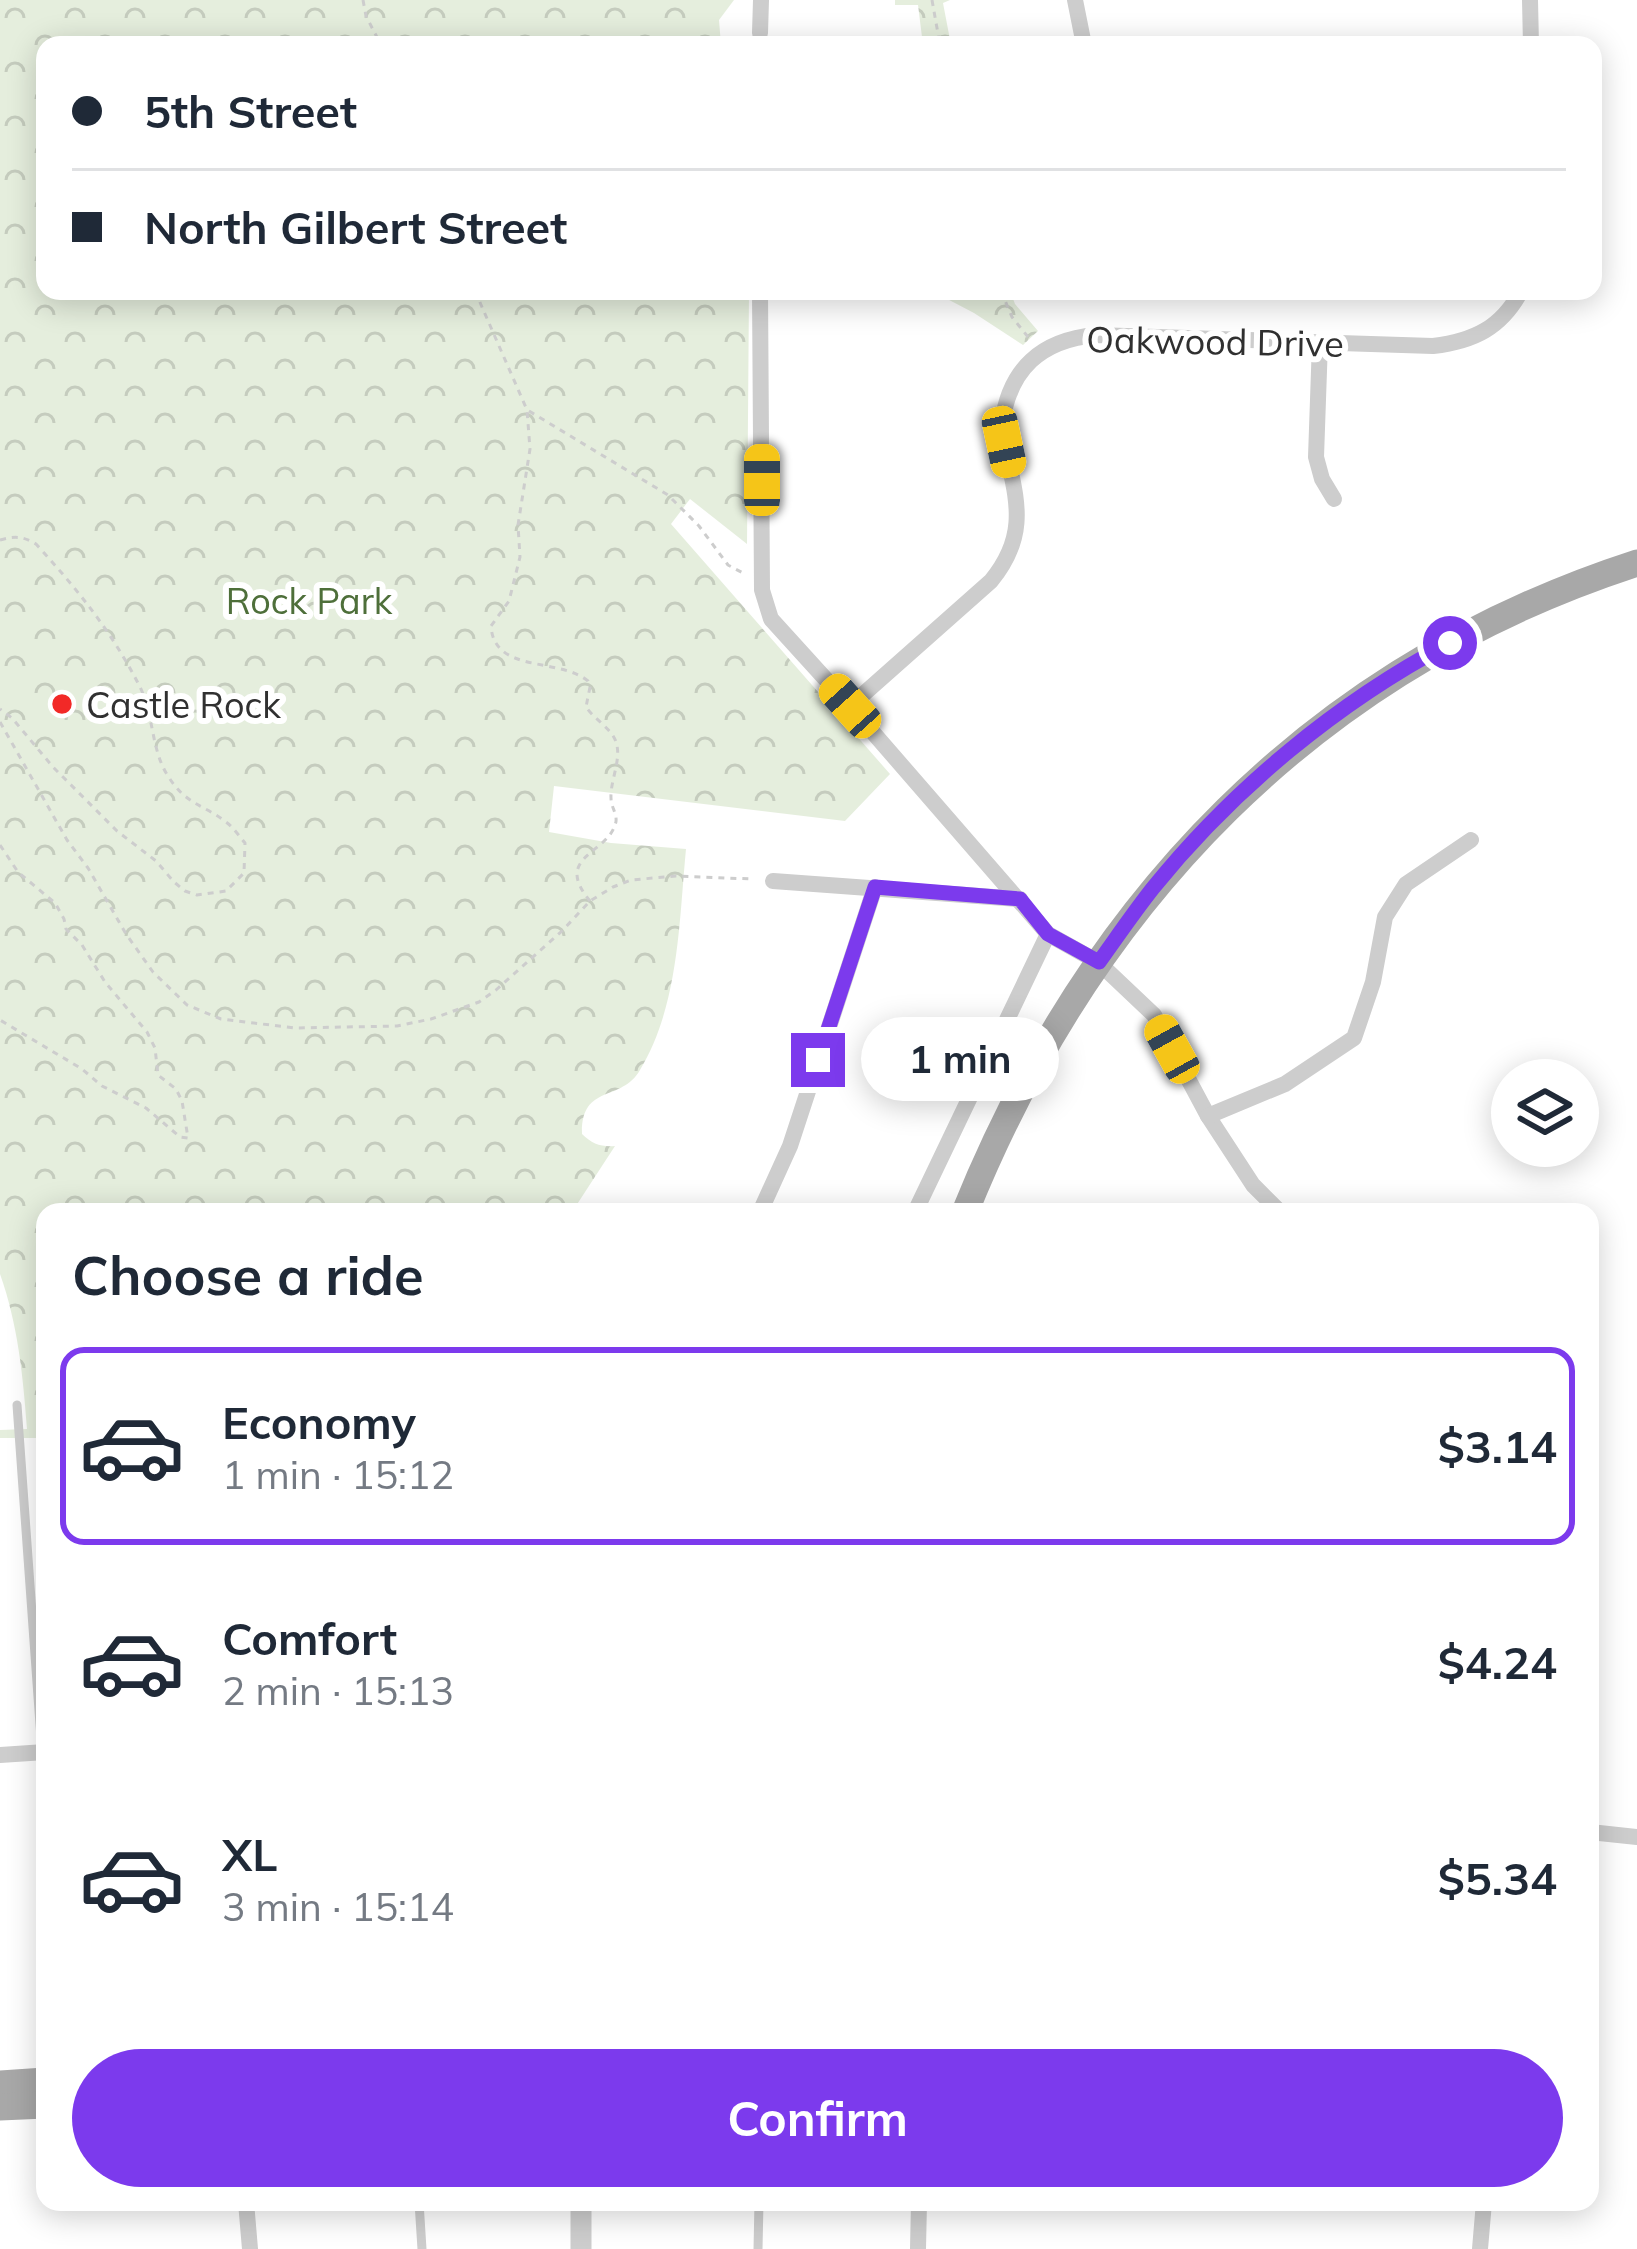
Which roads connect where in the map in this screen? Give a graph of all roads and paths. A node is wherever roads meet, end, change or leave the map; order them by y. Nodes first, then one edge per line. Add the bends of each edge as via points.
1 (363, 0) edge
2 (761, 0) edge
3 (932, 0) edge
4 (1075, 0) edge
5 (1530, 0) edge
6 (760, 33) dead end
7 (376, 36) edge
8 (938, 36) edge
9 (1082, 36) edge
10 (1531, 36) edge
11 (479, 300) edge
12 (760, 300) edge
13 (1005, 300) edge
14 (1514, 300) edge
15 (1320, 342) junction
16 (1041, 353) junction
17 (527, 410) junction
18 (1334, 499) dead end
19 (0, 540) edge
20 (1637, 562) edge
21 (763, 575) junction
22 (850, 706) junction
23 (0, 709) edge
24 (0, 722) edge
25 (1471, 840) dead end
26 (0, 845) edge
27 (773, 881) joint
28 (875, 887) junction
29 (1020, 899) junction
30 (590, 901) junction
31 (1048, 934) junction
32 (1099, 962) junction
33 (0, 1020) edge
34 (1208, 1116) junction
35 (764, 1203) edge
36 (919, 1203) edge
37 (969, 1203) edge
38 (1271, 1203) edge
39 (17, 1405) dead end
40 (32, 1612) junction
41 (36, 1612) edge
42 (36, 1659) edge
43 (36, 1753) edge
44 (0, 1755) edge
45 (1599, 1833) edge
46 (1637, 1837) edge
47 (36, 2082) edge
48 (0, 2084) edge
49 (36, 2105) edge
50 (0, 2107) edge
51 (247, 2211) edge
52 (420, 2211) edge
53 (580, 2211) edge
54 (759, 2211) edge
55 (919, 2211) edge
56 (1483, 2211) edge
57 (250, 2249) edge
58 (422, 2249) edge
59 (580, 2249) edge
60 (758, 2249) edge
61 (918, 2249) edge
62 (1480, 2249) edge

1 - 7 path
2 - 6 street
3 - 8 path
4 - 9 street
5 - 10 street
11 - 17 path
12 - 21 street
13 - 16 path
14 - 15 street, Oakwood Drive via 1495,326 1456,344
15 - 16 street, Oakwood Drive via 1096,335
15 - 18 street via 1316,458
16 - 22 street, Oakwood Drive via 1015,379 1003,410 1018,517 1005,564
17 - 21 path via 668,495 728,565
17 - 30 path via 520,557 491,634 513,658 587,681 586,707 616,741 616,823 578,869
19 - 23 path via 36,544 98,616 139,684 163,768 180,793 245,843 244,873 226,891 185,891
20 - 32 main road via 1474,630 1312,734 1219,815
21 - 22 street via 772,620
22 - 29 street
24 - 30 path via 153,972 187,1005 221,1019 364,1027 453,1012 496,990
25 - 34 street via 1406,884 1385,917 1354,1038 1285,1084
26 - 33 path via 55,903 66,929 147,1032 158,1075 182,1101 188,1138
27 - 28 street
27 - 30 path via 653,877
28 - 29 street
28 - 35 street
29 - 31 street
31 - 32 street
31 - 36 street
32 - 34 street via 1154,1015
32 - 37 main road via 1018,1093
34 - 38 street
39 - 40 lane
40 - 41 lane
40 - 42 lane
43 - 44 street
45 - 46 street
47 - 48 main road
49 - 50 main road
51 - 57 street
52 - 58 lane
53 - 59 street
54 - 60 lane
55 - 61 street
56 - 62 street

